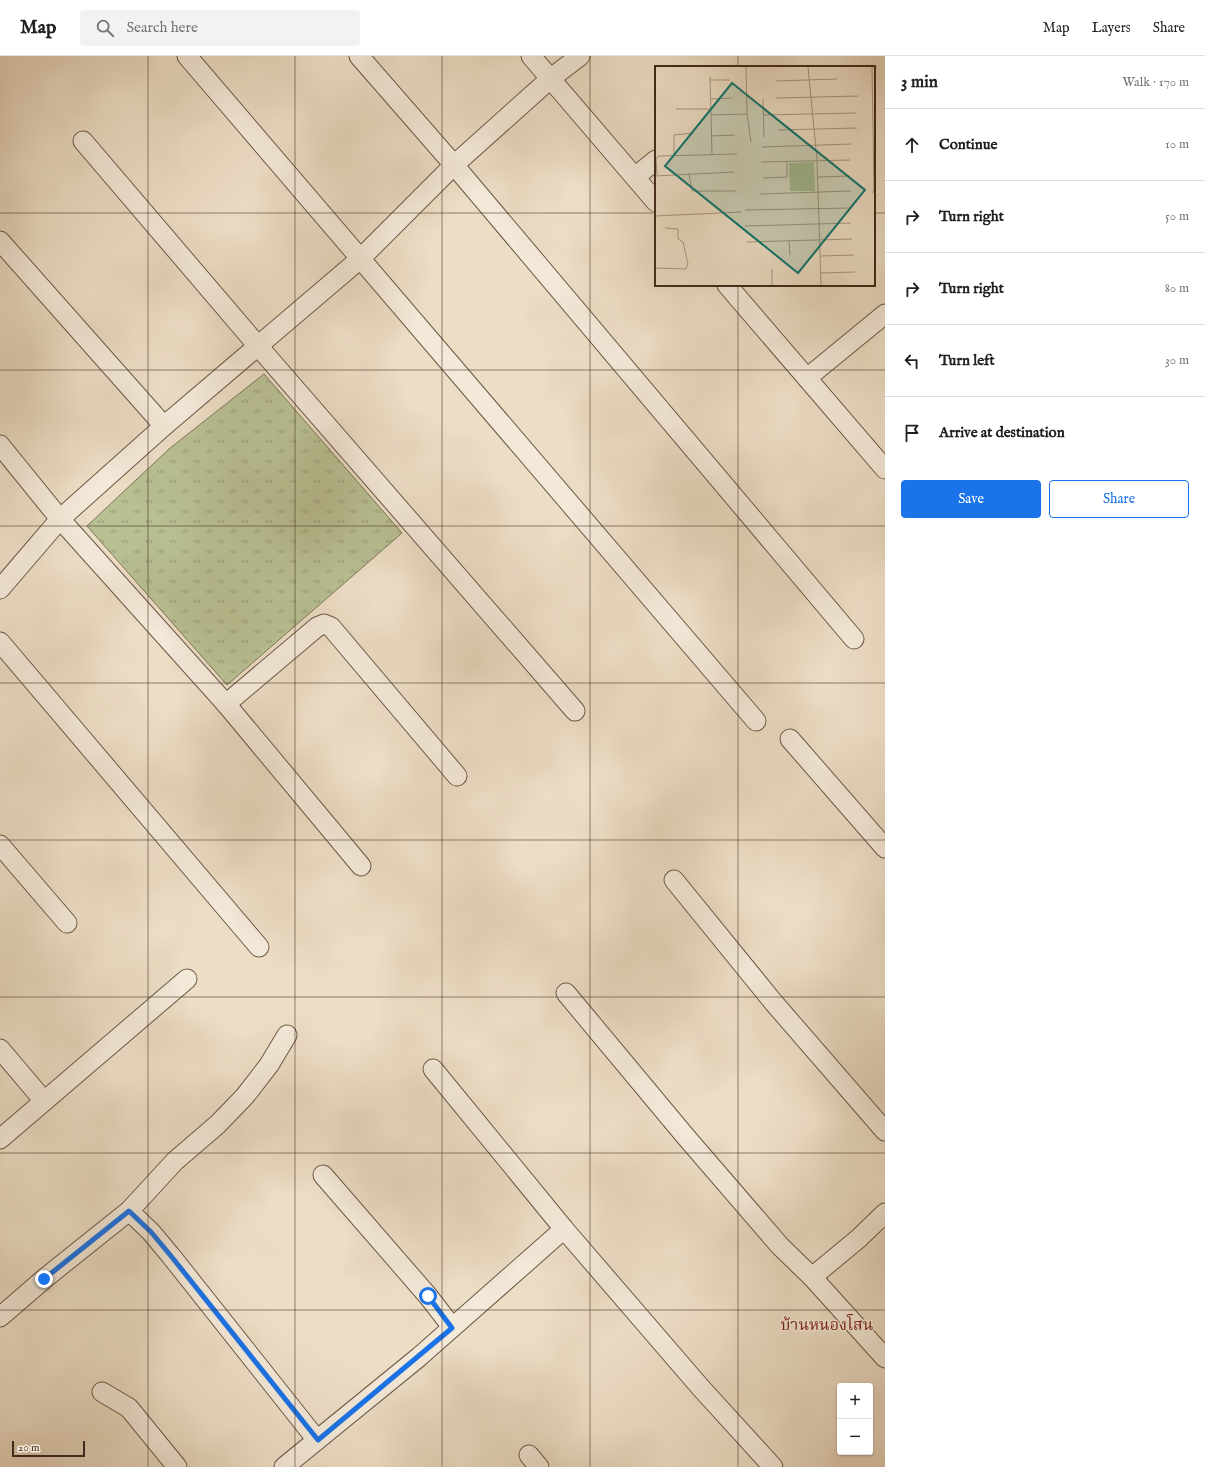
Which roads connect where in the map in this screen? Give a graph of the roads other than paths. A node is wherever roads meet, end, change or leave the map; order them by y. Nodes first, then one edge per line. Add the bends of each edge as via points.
1 (187, 56) edge
2 (359, 56) edge
3 (531, 56) edge
4 (580, 56) edge
5 (550, 79) junction
6 (83, 141) dead end
7 (655, 161) edge
8 (454, 165) junction
9 (635, 177) junction
10 (655, 201) edge
11 (0, 240) edge
12 (360, 259) junction
13 (728, 286) edge
14 (885, 314) edge
15 (258, 346) junction
16 (807, 378) junction
17 (164, 426) junction
18 (0, 445) edge
19 (885, 469) edge
20 (60, 519) junction
21 (0, 589) edge
22 (854, 639) dead end
23 (0, 642) edge
24 (226, 704) junction
25 (575, 711) dead end
26 (756, 721) dead end
27 (790, 739) dead end
28 (457, 776) dead end
29 (0, 846) edge
30 (885, 848) edge
31 (361, 866) dead end
32 (674, 880) dead end
33 (67, 924) dead end
34 (260, 947) dead end
35 (187, 978) dead end
36 (566, 993) dead end
37 (287, 1035) dead end
38 (0, 1049) edge
39 (433, 1069) dead end
40 (44, 1101) junction
41 (885, 1131) edge
42 (0, 1139) edge
43 (323, 1175) dead end
44 (129, 1211) junction
45 (885, 1213) edge
46 (564, 1229) junction
47 (812, 1277) junction
48 (0, 1317) edge
49 (452, 1328) junction
50 (885, 1358) edge
51 (102, 1392) dead end
52 (318, 1440) junction
53 (769, 1466) edge
54 (177, 1467) edge
55 (284, 1467) edge

1 - 12 street
2 - 8 street
3 - 5 street
4 - 5 street
5 - 8 street
5 - 9 street
6 - 15 street
7 - 9 street
8 - 12 street
8 - 22 street
9 - 10 street
11 - 17 street
12 - 15 street
12 - 26 street
13 - 16 street
14 - 16 street
15 - 17 street
15 - 25 street
16 - 19 street
17 - 20 street
18 - 20 street
20 - 21 street
20 - 24 street
23 - 34 street
24 - 28 street via 317,627 324,624
24 - 31 street
27 - 30 street
29 - 33 street
32 - 41 street via 774,1003
35 - 40 street
36 - 47 street via 770,1235
37 - 44 street via 269,1065 245,1096 218,1124 175,1160
38 - 40 street
39 - 46 street
40 - 42 street
43 - 49 street via 428,1296
44 - 48 street
44 - 52 street via 171,1256
45 - 47 street
46 - 49 street
46 - 53 street
47 - 50 street
49 - 52 street
51 - 54 street via 129,1408
52 - 55 street

